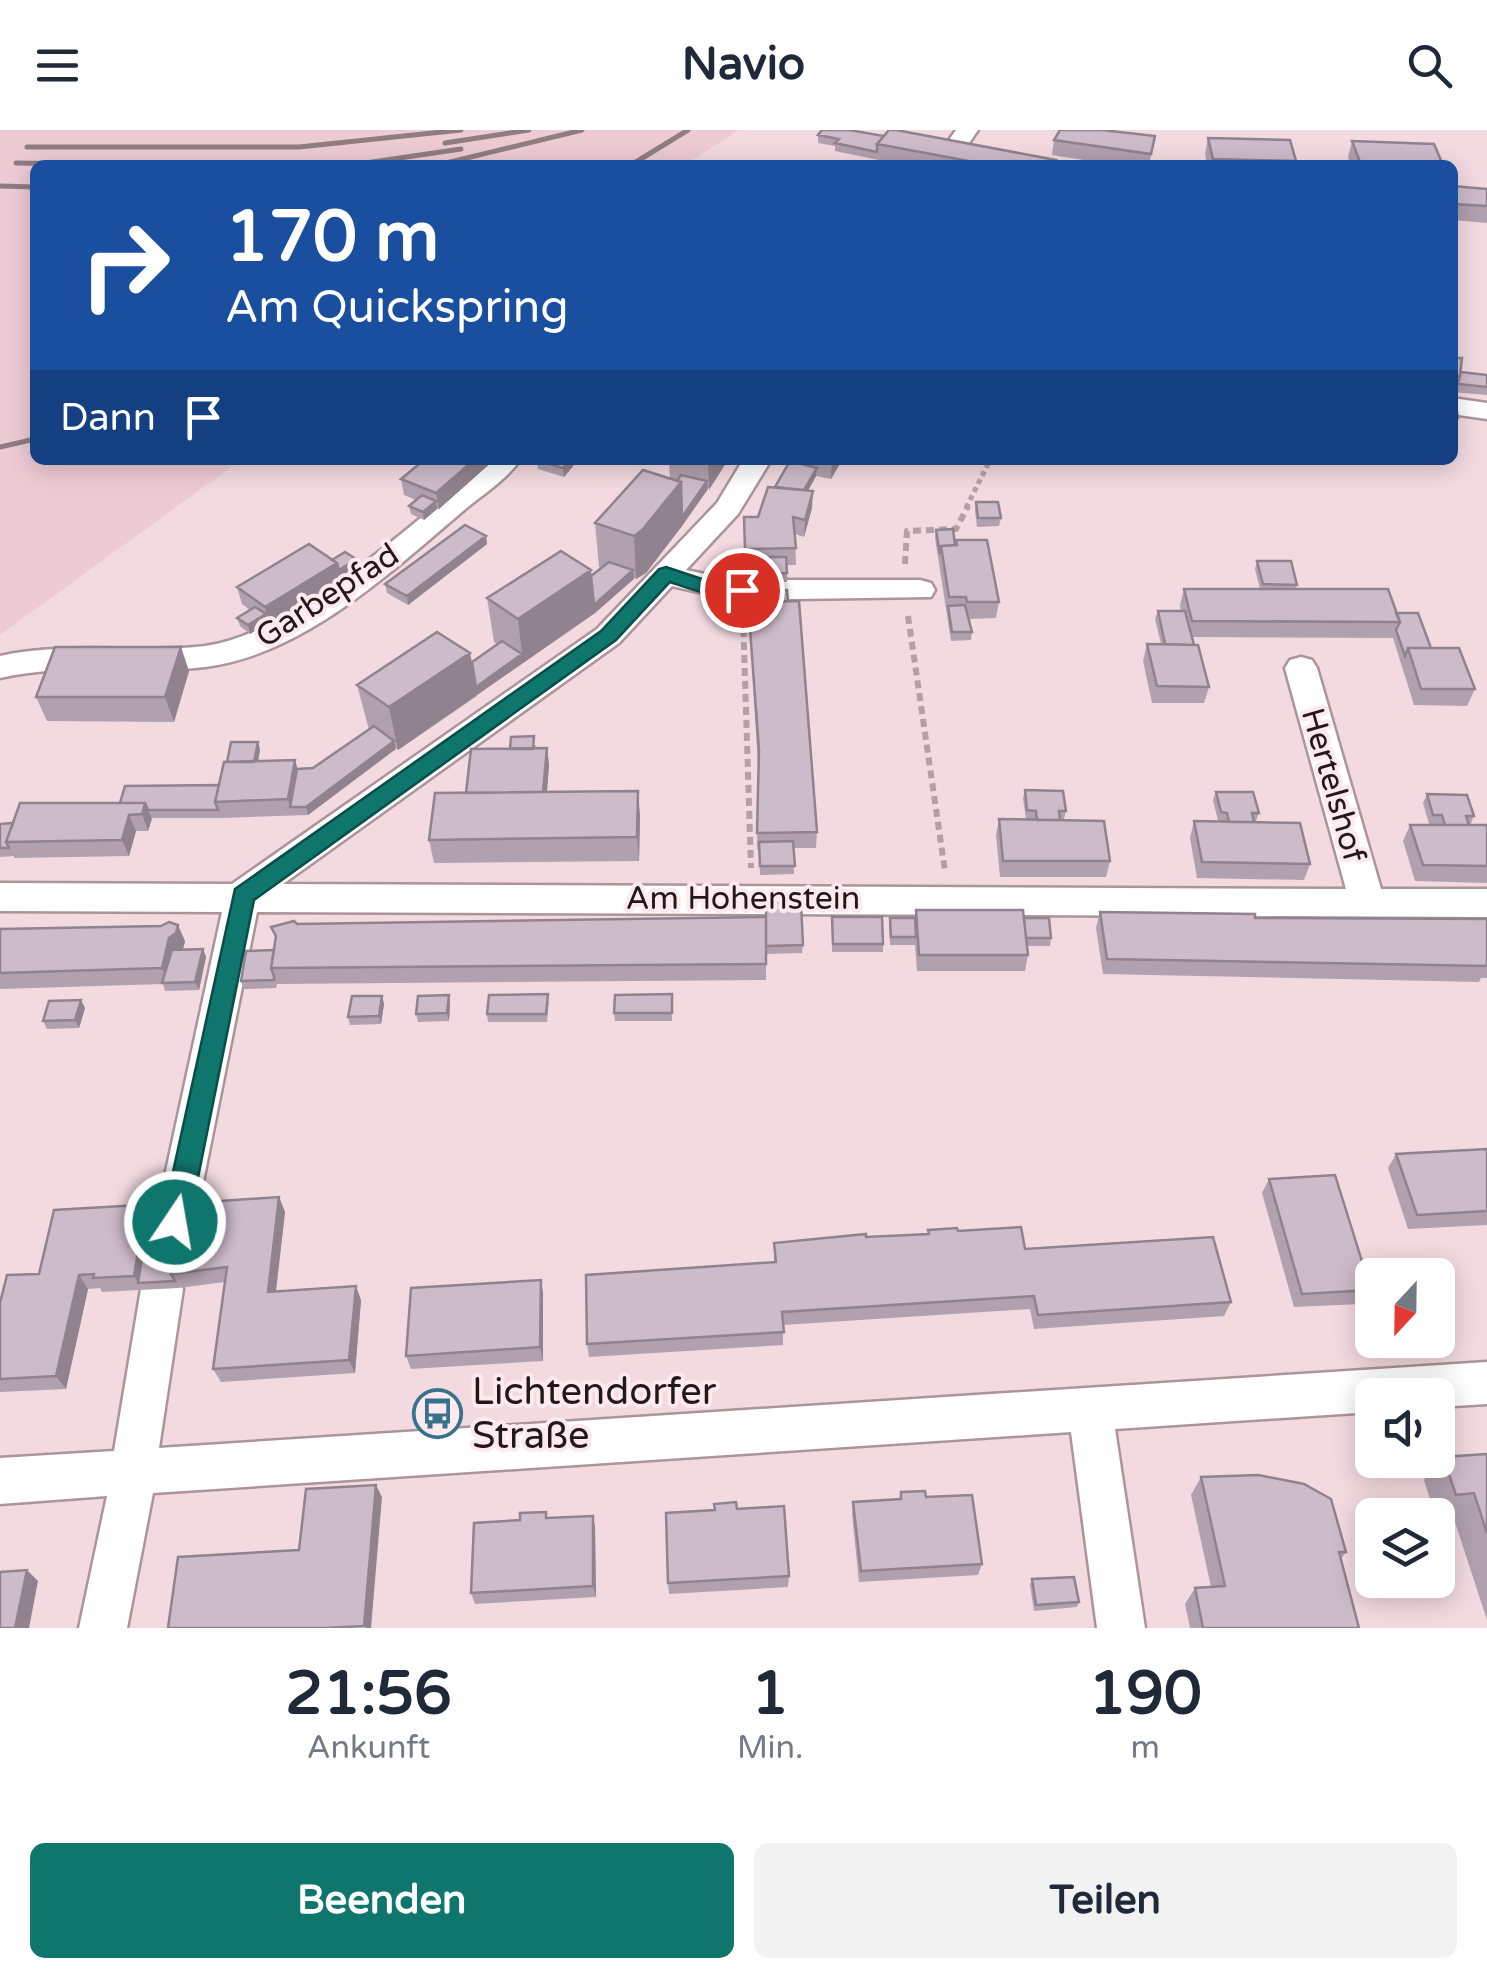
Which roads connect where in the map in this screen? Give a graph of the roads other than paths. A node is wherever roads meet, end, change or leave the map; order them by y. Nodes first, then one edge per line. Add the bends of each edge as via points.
1 (1458, 407) edge
2 (1487, 411) edge
3 (500, 465) edge
4 (754, 465) edge
5 (666, 574) junction
6 (912, 590) road end
7 (0, 667) edge
8 (1301, 668) dead end
9 (243, 895) junction
10 (0, 897) edge
11 (1367, 902) junction
12 (1487, 903) edge
13 (175, 1222) edge
14 (162, 1289) edge
15 (1487, 1384) edge
16 (1090, 1411) junction
17 (131, 1474) junction
18 (0, 1481) edge
19 (103, 1628) edge
20 (1121, 1628) edge

1 - 2 street
3 - 7 street, Garbepfad via 400,548 242,650 33,658
4 - 5 street via 728,508
5 - 6 street via 742,590
5 - 9 street via 608,636
8 - 11 street, Hertelshof
9 - 10 street, Am Hohenstein
9 - 11 street, Am Hohenstein
9 - 13 street
11 - 12 street, Am Hohenstein
14 - 17 street
15 - 16 street
16 - 17 street
16 - 20 street
17 - 18 street
17 - 19 street

